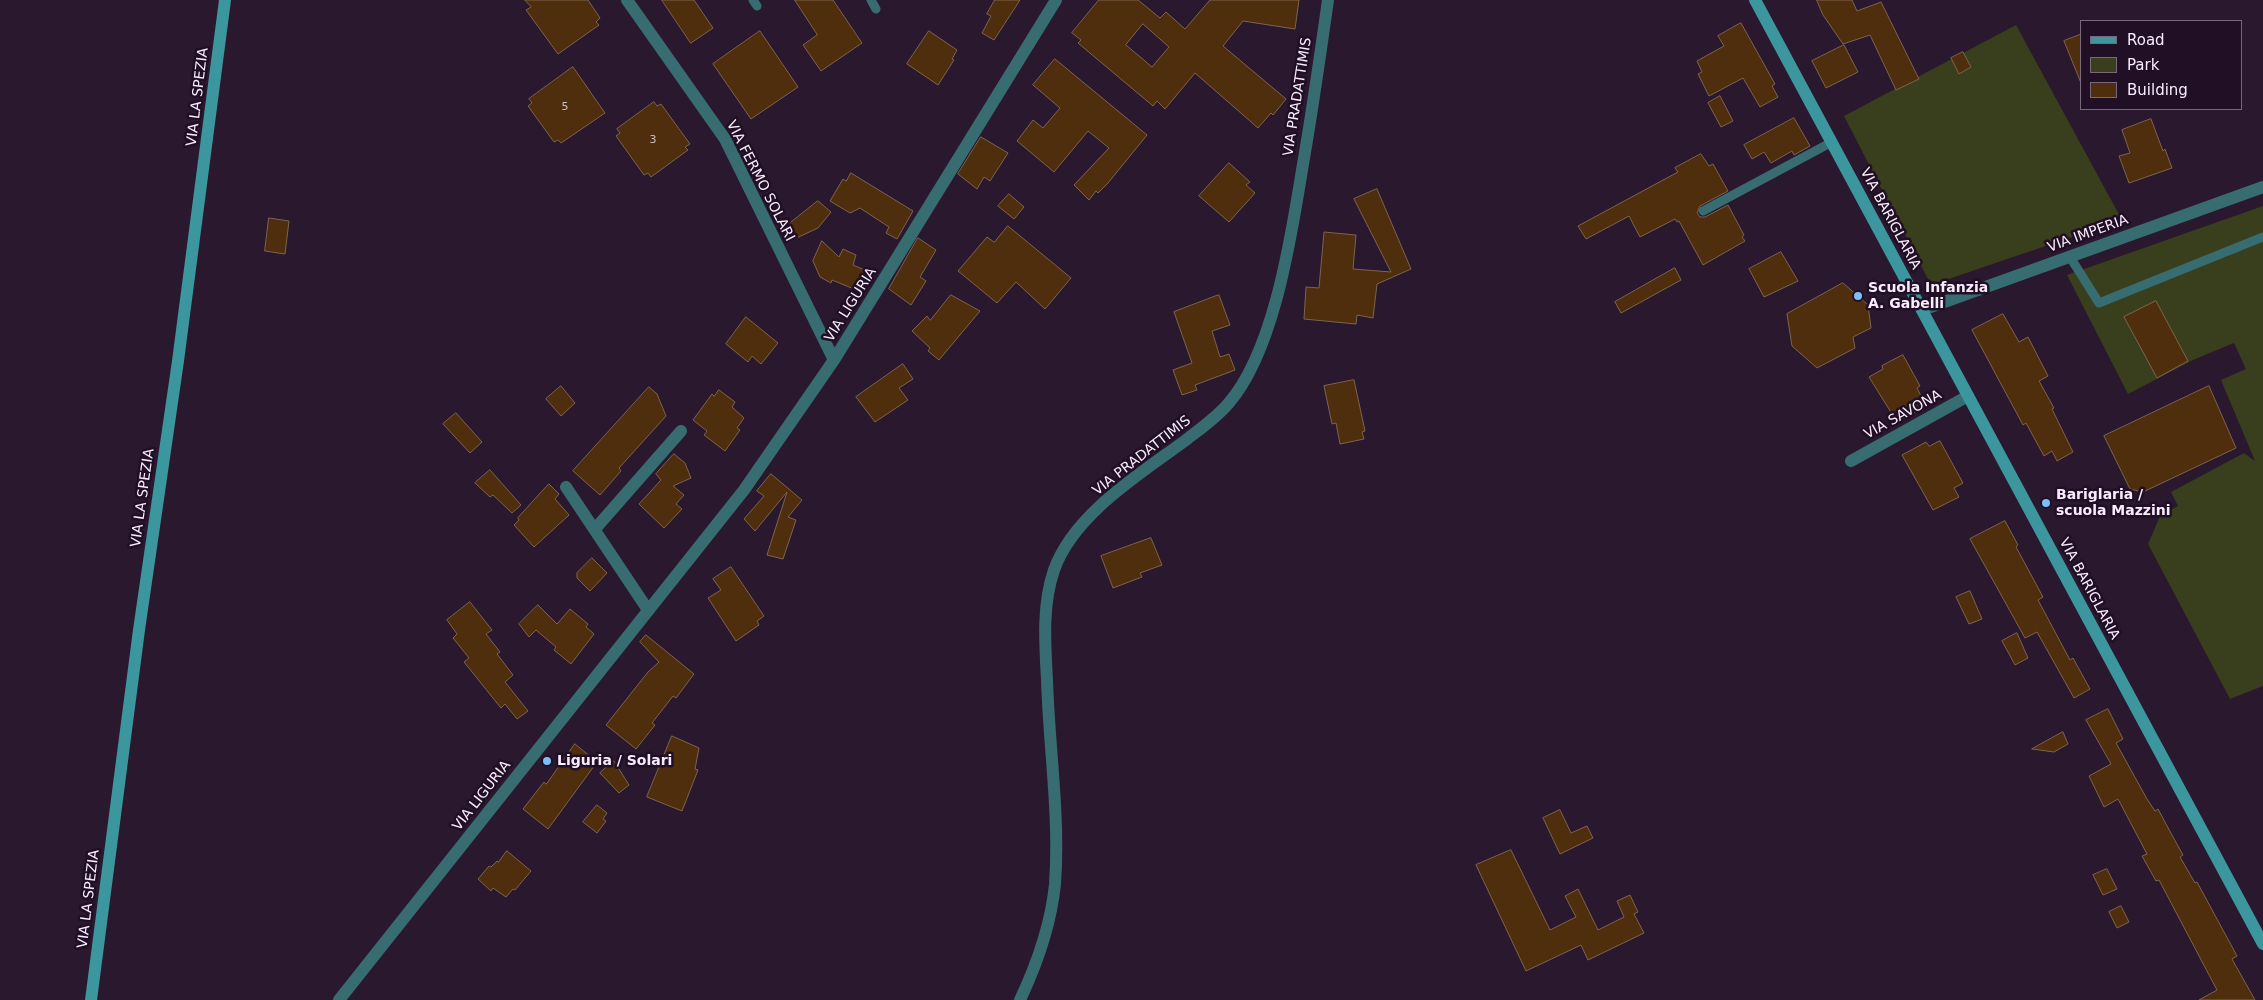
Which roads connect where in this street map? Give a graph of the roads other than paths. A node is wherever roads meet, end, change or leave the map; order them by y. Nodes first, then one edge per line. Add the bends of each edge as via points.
1 (225, 0) edge
2 (627, 0) edge
3 (870, 0) edge
4 (1056, 0) edge
5 (1328, 0) edge
6 (1755, 0) edge
7 (876, 9) dead end
8 (1832, 142) junction
9 (2263, 187) edge
10 (1703, 211) dead end
11 (2263, 237) edge
12 (2070, 257) junction
13 (1922, 310) junction
14 (834, 360) junction
15 (1968, 396) junction
16 (681, 432) dead end
17 (1851, 461) dead end
18 (566, 487) dead end
19 (595, 529) junction
20 (648, 610) junction
21 (2263, 944) edge
22 (91, 1000) edge
23 (339, 1000) edge
24 (1020, 1000) edge

1 - 22 street, VIA LA SPEZIA
2 - 14 street, VIA FERMO SOLARI via 725,139
3 - 7 lane
4 - 14 street, VIA LIGURIA
5 - 24 street, VIA PRADATTIMIS via 1294,224 1271,317 1250,370 1232,399 1210,422 1097,509 1071,539 1054,569 1047,599 1046,654 1057,837 1054,887 1035,969
6 - 8 street, VIA BARIGLARIA
8 - 10 lane
8 - 13 street, VIA BARIGLARIA
9 - 12 street, VIA IMPERIA
11 - 12 lane via 2100,303
12 - 13 street, VIA IMPERIA
13 - 15 street, VIA BARIGLARIA
14 - 20 street, VIA LIGURIA via 744,490
15 - 17 street, VIA SAVONA
15 - 21 street, VIA BARIGLARIA
16 - 19 street
18 - 19 street
19 - 20 street
20 - 23 street, VIA LIGURIA

